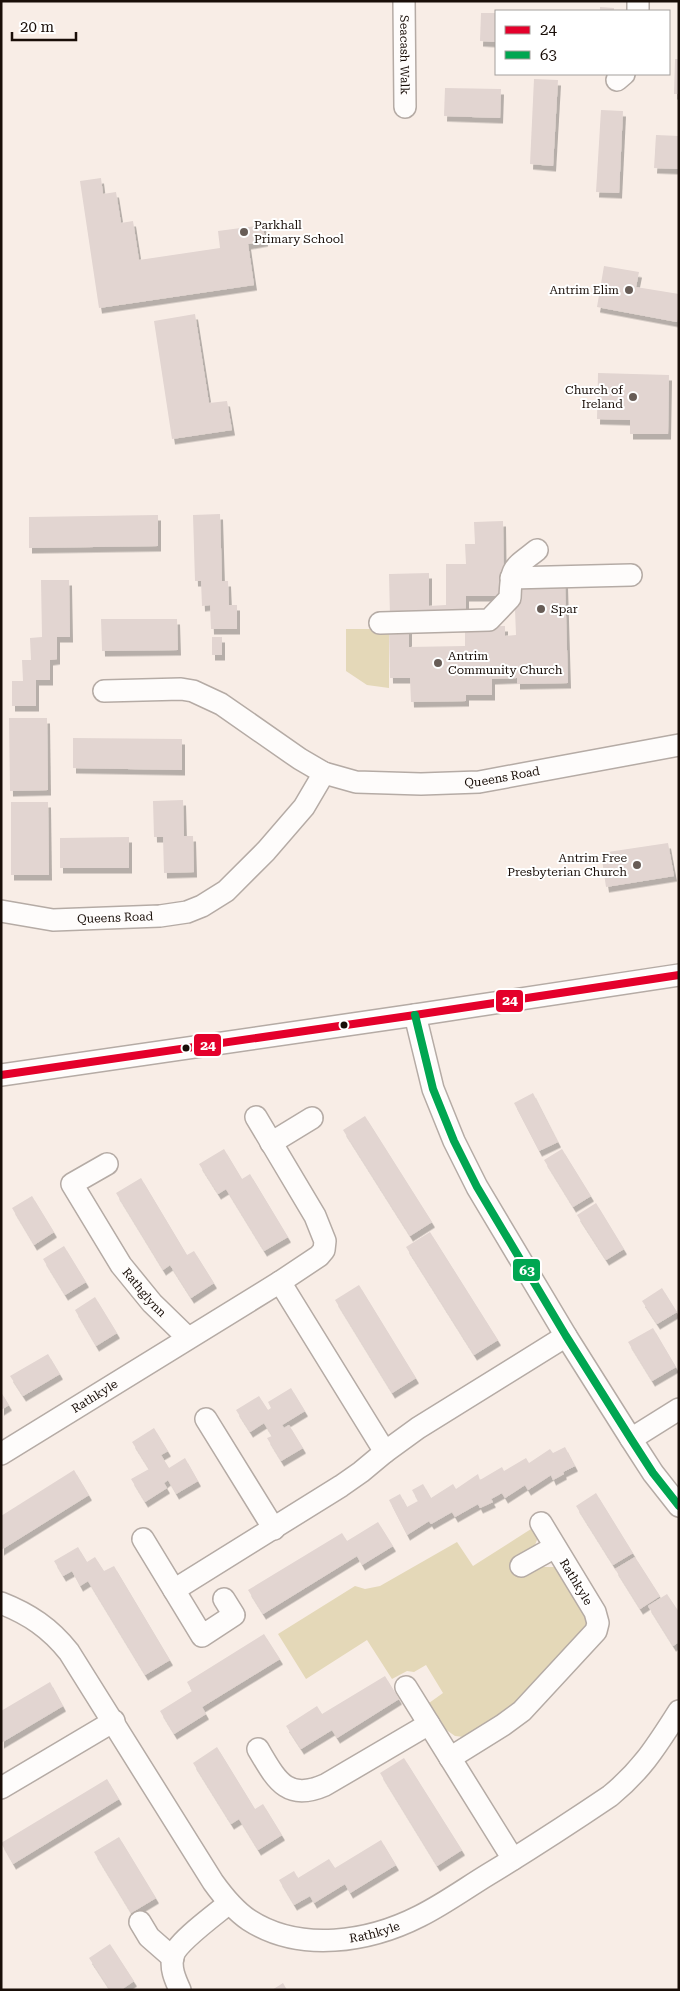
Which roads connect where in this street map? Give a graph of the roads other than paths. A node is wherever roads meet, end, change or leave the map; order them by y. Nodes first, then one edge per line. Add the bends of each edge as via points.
1 (404, 1) edge
2 (404, 108) dead end
3 (537, 550) dead end
4 (630, 575) dead end
5 (511, 578) junction
6 (380, 623) dead end
7 (104, 691) dead end
8 (679, 746) edge
9 (324, 773) junction
10 (1, 911) edge
11 (679, 974) edge
12 (415, 1015) junction
13 (1, 1075) edge
14 (256, 1116) dead end
15 (312, 1118) dead end
16 (271, 1143) junction
17 (106, 1164) dead end
18 (280, 1282) junction
19 (566, 1336) junction
20 (188, 1338) junction
21 (679, 1409) edge
22 (206, 1419) dead end
23 (631, 1439) junction
24 (385, 1452) junction
25 (1, 1454) edge
26 (679, 1506) edge
27 (541, 1523) dead end
28 (274, 1529) junction
29 (142, 1539) dead end
30 (555, 1548) junction
31 (521, 1566) dead end
32 (174, 1590) junction
33 (224, 1598) dead end
34 (1, 1603) edge
35 (406, 1687) dead end
36 (679, 1711) edge
37 (114, 1721) junction
38 (429, 1724) junction
39 (258, 1749) dead end
40 (450, 1758) junction
41 (1, 1788) edge
42 (513, 1859) junction
43 (229, 1903) junction
44 (140, 1922) dead end
45 (173, 1958) junction
46 (180, 1990) edge

1 - 2 street, Seacash Walk
3 - 5 street via 514,568
4 - 5 street
5 - 6 street via 510,598 489,620
7 - 9 street, Queens Road via 193,691 221,704
8 - 9 street, Queens Road via 454,784 356,782
9 - 10 street, Queens Road via 295,818 240,879 209,903 187,912 160,916 53,920
11 - 12 street
12 - 13 street
12 - 19 street via 433,1089 454,1141 477,1187
14 - 16 street
15 - 16 street
16 - 18 street via 315,1216 325,1241 320,1256
17 - 20 street, Rathglynn via 72,1184 125,1270 152,1303
18 - 20 street
18 - 24 street
19 - 23 street
19 - 24 street
20 - 25 street, Rathkyle
21 - 23 street
22 - 28 street
23 - 26 street
24 - 28 street via 362,1472
27 - 30 street, Rathkyle
28 - 32 street
29 - 32 street
30 - 31 street, Rathkyle
30 - 40 street, Rathkyle via 597,1616 596,1631 522,1711
32 - 33 street via 202,1636 234,1615
34 - 37 street, Rathkyle via 26,1613 56,1637
35 - 38 street
36 - 42 street, Rathkyle via 647,1760 627,1782
37 - 41 street
37 - 43 street, Rathkyle
38 - 39 street via 325,1785 306,1792 293,1790 278,1780
38 - 40 street
40 - 42 street
42 - 43 street, Rathkyle via 421,1916 375,1934 347,1939 320,1941 284,1937 248,1920
43 - 45 street via 178,1947
44 - 45 street via 149,1937
45 - 46 street via 174,1976

